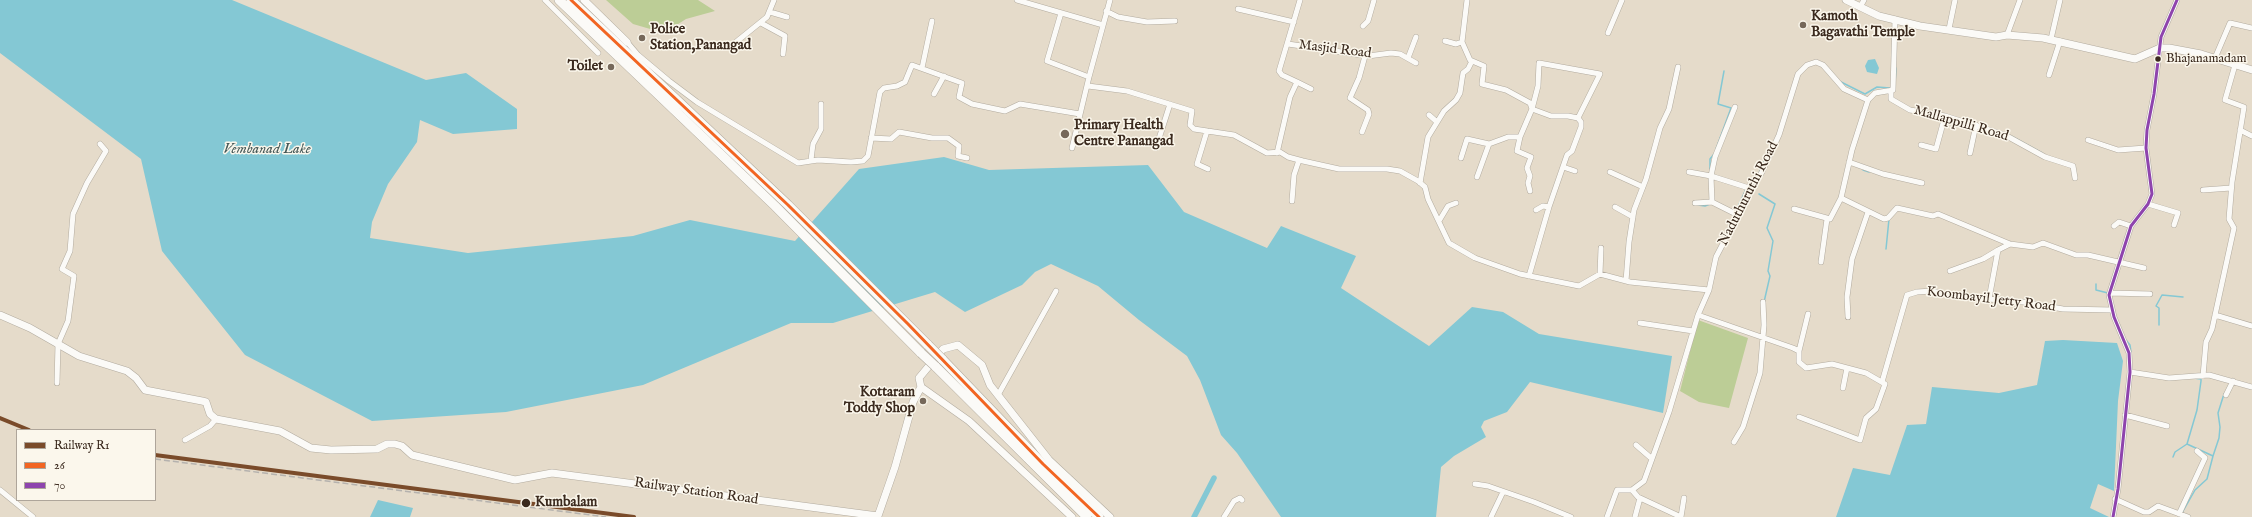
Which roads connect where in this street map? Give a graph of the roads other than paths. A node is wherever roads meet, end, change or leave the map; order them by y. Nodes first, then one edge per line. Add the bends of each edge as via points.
1 (545, 0) edge
2 (559, 0) edge
3 (571, 0) edge
4 (584, 0) edge
5 (774, 0) edge
6 (1017, 0) edge
7 (1110, 0) edge
8 (1300, 0) edge
9 (1374, 0) edge
10 (1467, 0) edge
11 (1622, 0) edge
12 (1846, 0) edge
13 (1864, 0) edge
14 (1955, 0) edge
15 (2020, 0) edge
16 (2060, 0) edge
17 (2178, 0) edge
18 (1860, 8) junction
19 (1238, 9) dead end
20 (1106, 11) junction
21 (770, 12) junction
22 (1061, 13) junction
23 (787, 17) dead end
24 (1895, 19) junction
25 (932, 21) dead end
26 (1175, 21) dead end
27 (1294, 22) junction
28 (761, 23) junction
29 (1103, 25) junction
30 (1363, 26) dead end
31 (2252, 28) edge
32 (1949, 29) junction
33 (1608, 34) dead end
34 (2007, 35) junction
35 (1416, 37) dead end
36 (2051, 39) junction
37 (1445, 41) dead end
38 (2060, 41) junction
39 (627, 42) joint
40 (736, 42) dead end
41 (1462, 42) junction
42 (1288, 44) junction
43 (2160, 48) junction
44 (598, 53) dead end
45 (783, 54) dead end
46 (1365, 56) junction
47 (1408, 58) junction
48 (2215, 58) junction
49 (1472, 61) junction
50 (1416, 63) dead end
51 (2235, 65) junction
52 (1678, 67) dead end
53 (922, 68) junction
54 (2252, 70) edge
55 (2049, 75) dead end
56 (944, 76) junction
57 (1089, 77) junction
58 (1297, 82) junction
59 (1088, 86) junction
60 (1311, 89) dead end
61 (1891, 90) junction
62 (934, 94) dead end
63 (1868, 100) junction
64 (821, 104) dead end
65 (1170, 104) junction
66 (1735, 107) dead end
67 (1532, 109) junction
68 (1080, 114) junction
69 (1429, 115) dead end
70 (1945, 116) junction
71 (1578, 118) junction
72 (1437, 122) junction
73 (1976, 125) junction
74 (2240, 130) junction
75 (1206, 131) junction
76 (1362, 132) dead end
77 (2252, 136) edge
78 (1520, 137) junction
79 (871, 138) junction
80 (2088, 140) dead end
81 (100, 144) dead end
82 (1489, 144) junction
83 (1921, 146) dead end
84 (1072, 148) dead end
85 (1156, 148) dead end
86 (2146, 148) junction
87 (1279, 152) junction
88 (1970, 153) dead end
89 (967, 158) dead end
90 (1461, 158) dead end
91 (811, 160) junction
92 (1299, 160) junction
93 (1849, 162) junction
94 (1563, 167) junction
95 (1208, 169) dead end
96 (1575, 171) dead end
97 (1610, 172) dead end
98 (1689, 172) dead end
99 (1711, 176) junction
100 (1477, 177) dead end
101 (2075, 178) dead end
102 (1420, 183) junction
103 (1922, 183) dead end
104 (1643, 187) junction
105 (1749, 188) junction
106 (2231, 188) junction
107 (2203, 190) dead end
108 (1530, 191) dead end
109 (1841, 198) junction
110 (1292, 201) dead end
111 (1695, 202) dead end
112 (1712, 202) junction
113 (1456, 203) dead end
114 (2148, 204) junction
115 (1549, 207) junction
116 (1615, 207) dead end
117 (1794, 209) dead end
118 (1536, 210) dead end
119 (1868, 212) junction
120 (1738, 215) junction
121 (1633, 217) junction
122 (1827, 219) junction
123 (1439, 221) junction
124 (2174, 225) dead end
125 (2114, 226) dead end
126 (2131, 226) junction
127 (2010, 244) junction
128 (1601, 248) dead end
129 (1998, 250) junction
130 (1821, 262) dead end
131 (2119, 263) junction
132 (2144, 268) dead end
133 (1950, 271) dead end
134 (1600, 274) junction
135 (1529, 276) junction
136 (1626, 281) junction
137 (1709, 290) junction
138 (1056, 291) dead end
139 (2110, 293) junction
140 (2150, 294) dead end
141 (1989, 299) junction
142 (1763, 302) dead end
143 (2112, 310) junction
144 (1808, 314) dead end
145 (0, 315) edge
146 (1698, 315) junction
147 (2215, 315) junction
148 (1848, 317) dead end
149 (1640, 323) dead end
150 (2252, 326) edge
151 (1693, 331) junction
152 (1763, 336) junction
153 (58, 344) junction
154 (925, 349) junction
155 (1800, 351) junction
156 (931, 367) junction
157 (1847, 368) junction
158 (2130, 372) junction
159 (2203, 376) junction
160 (2233, 381) junction
161 (1882, 382) junction
162 (57, 383) dead end
163 (2252, 387) edge
164 (921, 388) junction
165 (1843, 388) dead end
166 (998, 395) junction
167 (2226, 395) dead end
168 (2125, 415) junction
169 (1799, 417) dead end
170 (216, 419) junction
171 (2167, 426) dead end
172 (185, 440) dead end
173 (1734, 442) dead end
174 (1636, 445) dead end
175 (2198, 450) dead end
176 (1651, 458) junction
177 (1475, 484) dead end
178 (0, 490) edge
179 (1632, 490) junction
180 (1503, 492) junction
181 (1640, 498) junction
182 (1684, 498) dead end
183 (2115, 499) junction
184 (1242, 500) dead end
185 (2179, 514) junction
186 (33, 517) edge
187 (878, 517) edge
188 (1072, 517) edge
189 (1088, 517) edge
190 (1099, 517) edge
191 (1110, 517) edge
192 (1224, 517) edge
193 (1492, 517) edge
194 (1571, 517) edge
195 (1607, 517) edge
196 (1635, 517) edge
197 (1681, 517) edge
198 (2113, 517) edge
199 (2188, 517) edge

1 - 44 street
2 - 154 highway via 775,206 901,332
3 - 154 highway via 788,205 908,324
4 - 39 street
5 - 21 street
6 - 22 street
7 - 20 street
8 - 27 street
9 - 30 street via 1368,21
10 - 41 street
11 - 33 street
12 - 18 street
13 - 18 street
14 - 32 street
15 - 34 street
16 - 36 street
17 - 43 street via 2161,37
18 - 24 street
19 - 27 street
20 - 26 street via 1118,17 1148,22
20 - 29 street
21 - 23 street
21 - 28 street
22 - 29 street
22 - 57 street via 1047,61
24 - 32 street via 1920,26
24 - 61 street
25 - 53 street
27 - 42 street
28 - 40 street
28 - 45 street via 785,36
29 - 57 street
31 - 48 street via 2230,23
32 - 34 street via 1996,37
34 - 36 street
35 - 47 street
36 - 38 street
37 - 41 street via 1456,44
38 - 43 street via 2135,59
38 - 55 street
39 - 91 street via 638,55 697,102 798,163
41 - 49 street
42 - 46 street, Masjid Road
42 - 58 street via 1279,71
43 - 48 street
43 - 86 street via 2148,119
46 - 47 street, Masjid Road via 1391,53
46 - 76 street via 1350,98 1368,110 1369,114
47 - 50 street, Masjid Road
48 - 51 street
49 - 67 street via 1484,66 1482,84 1512,93 1530,103
49 - 72 street via 1463,73 1460,93 1456,100
51 - 54 street
51 - 74 street via 2225,100 2244,107
52 - 104 street via 1669,109 1651,155
53 - 56 street
53 - 79 street via 910,66 905,82 884,88 880,92
56 - 62 street
56 - 68 street via 962,82 959,97 972,104 1005,111 1020,104
57 - 59 street
58 - 60 street
58 - 87 street via 1290,97
59 - 65 street via 1127,91
59 - 68 street
61 - 63 street via 1875,93
61 - 70 street, Mallappilli Road via 1891,97 1910,110
63 - 93 street
63 - 105 street, Naduthuruthi Road via 1844,89 1823,64 1816,62 1807,65 1798,74 1779,135 1761,174
64 - 91 street via 821,129 813,144
65 - 75 street via 1192,111 1190,125 1194,129
65 - 85 street
66 - 99 street via 1715,158
67 - 71 street via 1551,116
67 - 71 street via 1538,86 1539,63 1600,74
67 - 78 street
68 - 84 street
69 - 72 street
70 - 73 street, Mallappilli Road
70 - 83 street via 1936,149
71 - 94 street via 1581,127
72 - 102 street via 1428,137
73 - 88 street
73 - 101 street, Mallappilli Road via 2011,138 2045,157 2073,166
74 - 77 street
74 - 106 street
75 - 87 street via 1234,135 1264,152
75 - 95 street via 1197,164
78 - 82 street via 1508,137
78 - 108 street via 1517,151 1531,157 1527,168
79 - 89 street via 891,139 899,132 948,138 959,146 958,156
79 - 91 street via 868,156 863,161
80 - 86 street via 2118,150
81 - 153 street via 106,151 73,214 70,251 62,269 74,276 68,321
82 - 90 street via 1467,139
82 - 100 street
86 - 114 street via 2152,184
87 - 92 street
92 - 102 street via 1339,169 1387,169 1400,172
92 - 110 street via 1294,175
93 - 103 street via 1883,174
93 - 109 street
94 - 96 street
94 - 115 street
97 - 104 street
98 - 99 street
99 - 105 street
99 - 112 street
102 - 123 street via 1425,187
104 - 121 street
105 - 120 street, Naduthuruthi Road
106 - 107 street
106 - 147 street via 2230,219 2234,228
109 - 119 street
109 - 122 street via 1832,217
111 - 112 street
112 - 120 street
113 - 123 street via 1448,206
114 - 124 street via 2178,213
114 - 126 street
115 - 118 street via 1543,206
115 - 135 street
116 - 121 street
117 - 122 street
119 - 127 street via 1888,218 1899,208 1932,216 1938,214
119 - 148 street via 1852,259 1847,297
120 - 137 street, Naduthuruthi Road via 1716,256
121 - 136 street
122 - 130 street
123 - 135 street via 1449,243 1462,251 1475,258
125 - 126 street via 2119,222
126 - 131 street
127 - 129 street
127 - 131 street via 2033,247 2043,243 2076,255 2088,255
128 - 134 street
129 - 133 street via 1983,259
129 - 141 street
131 - 132 street
131 - 139 street
134 - 135 street via 1579,286
134 - 136 street
136 - 137 street
137 - 146 street, Naduthuruthi Road
138 - 166 street
139 - 140 street
139 - 143 street
141 - 143 street, Koombayil Jetty Road via 2063,309
141 - 161 street, Koombayil Jetty Road via 1953,296 1932,291 1907,295
142 - 152 street
143 - 158 street via 2129,353
144 - 155 street
145 - 153 street
146 - 151 street, Naduthuruthi Road
146 - 152 street
147 - 150 street
147 - 159 street via 2206,342
149 - 151 street
151 - 176 street, Naduthuruthi Road via 1669,412
152 - 155 street
152 - 173 street via 1757,387 1743,427
153 - 162 street
153 - 170 street via 79,356 127,371 145,390 206,402 210,414
154 - 156 highway, bridge
154 - 190 highway, bridge via 942,359 1043,464
155 - 157 street via 1799,362 1806,368 1832,364
156 - 164 street via 919,378
156 - 166 street via 943,349 958,345 982,365 990,385
156 - 189 highway
157 - 161 street via 1866,373
157 - 165 street
158 - 159 street via 2160,377
158 - 168 street
159 - 160 street
160 - 163 street
160 - 167 street
161 - 169 street, Koombayil Jetty Road via 1885,384 1876,409 1866,418 1860,440
164 - 187 street via 913,402
164 - 188 street via 969,421
166 - 191 street via 1049,460
168 - 171 street
168 - 183 street
170 - 172 street via 210,426
170 - 187 street, Railway Station Road via 280,432 311,448 331,450 376,449 387,444 402,446 412,454 515,480 552,473
174 - 176 street
175 - 185 street via 2205,458
176 - 179 street, Naduthuruthi Road via 1644,481
177 - 180 street
178 - 186 street
179 - 181 street
179 - 195 street via 1617,490
180 - 193 street
180 - 194 street
181 - 196 street
181 - 197 street
182 - 197 street
183 - 185 street via 2144,512 2158,506
183 - 198 street
184 - 192 street via 1240,498 1234,501
185 - 199 street

